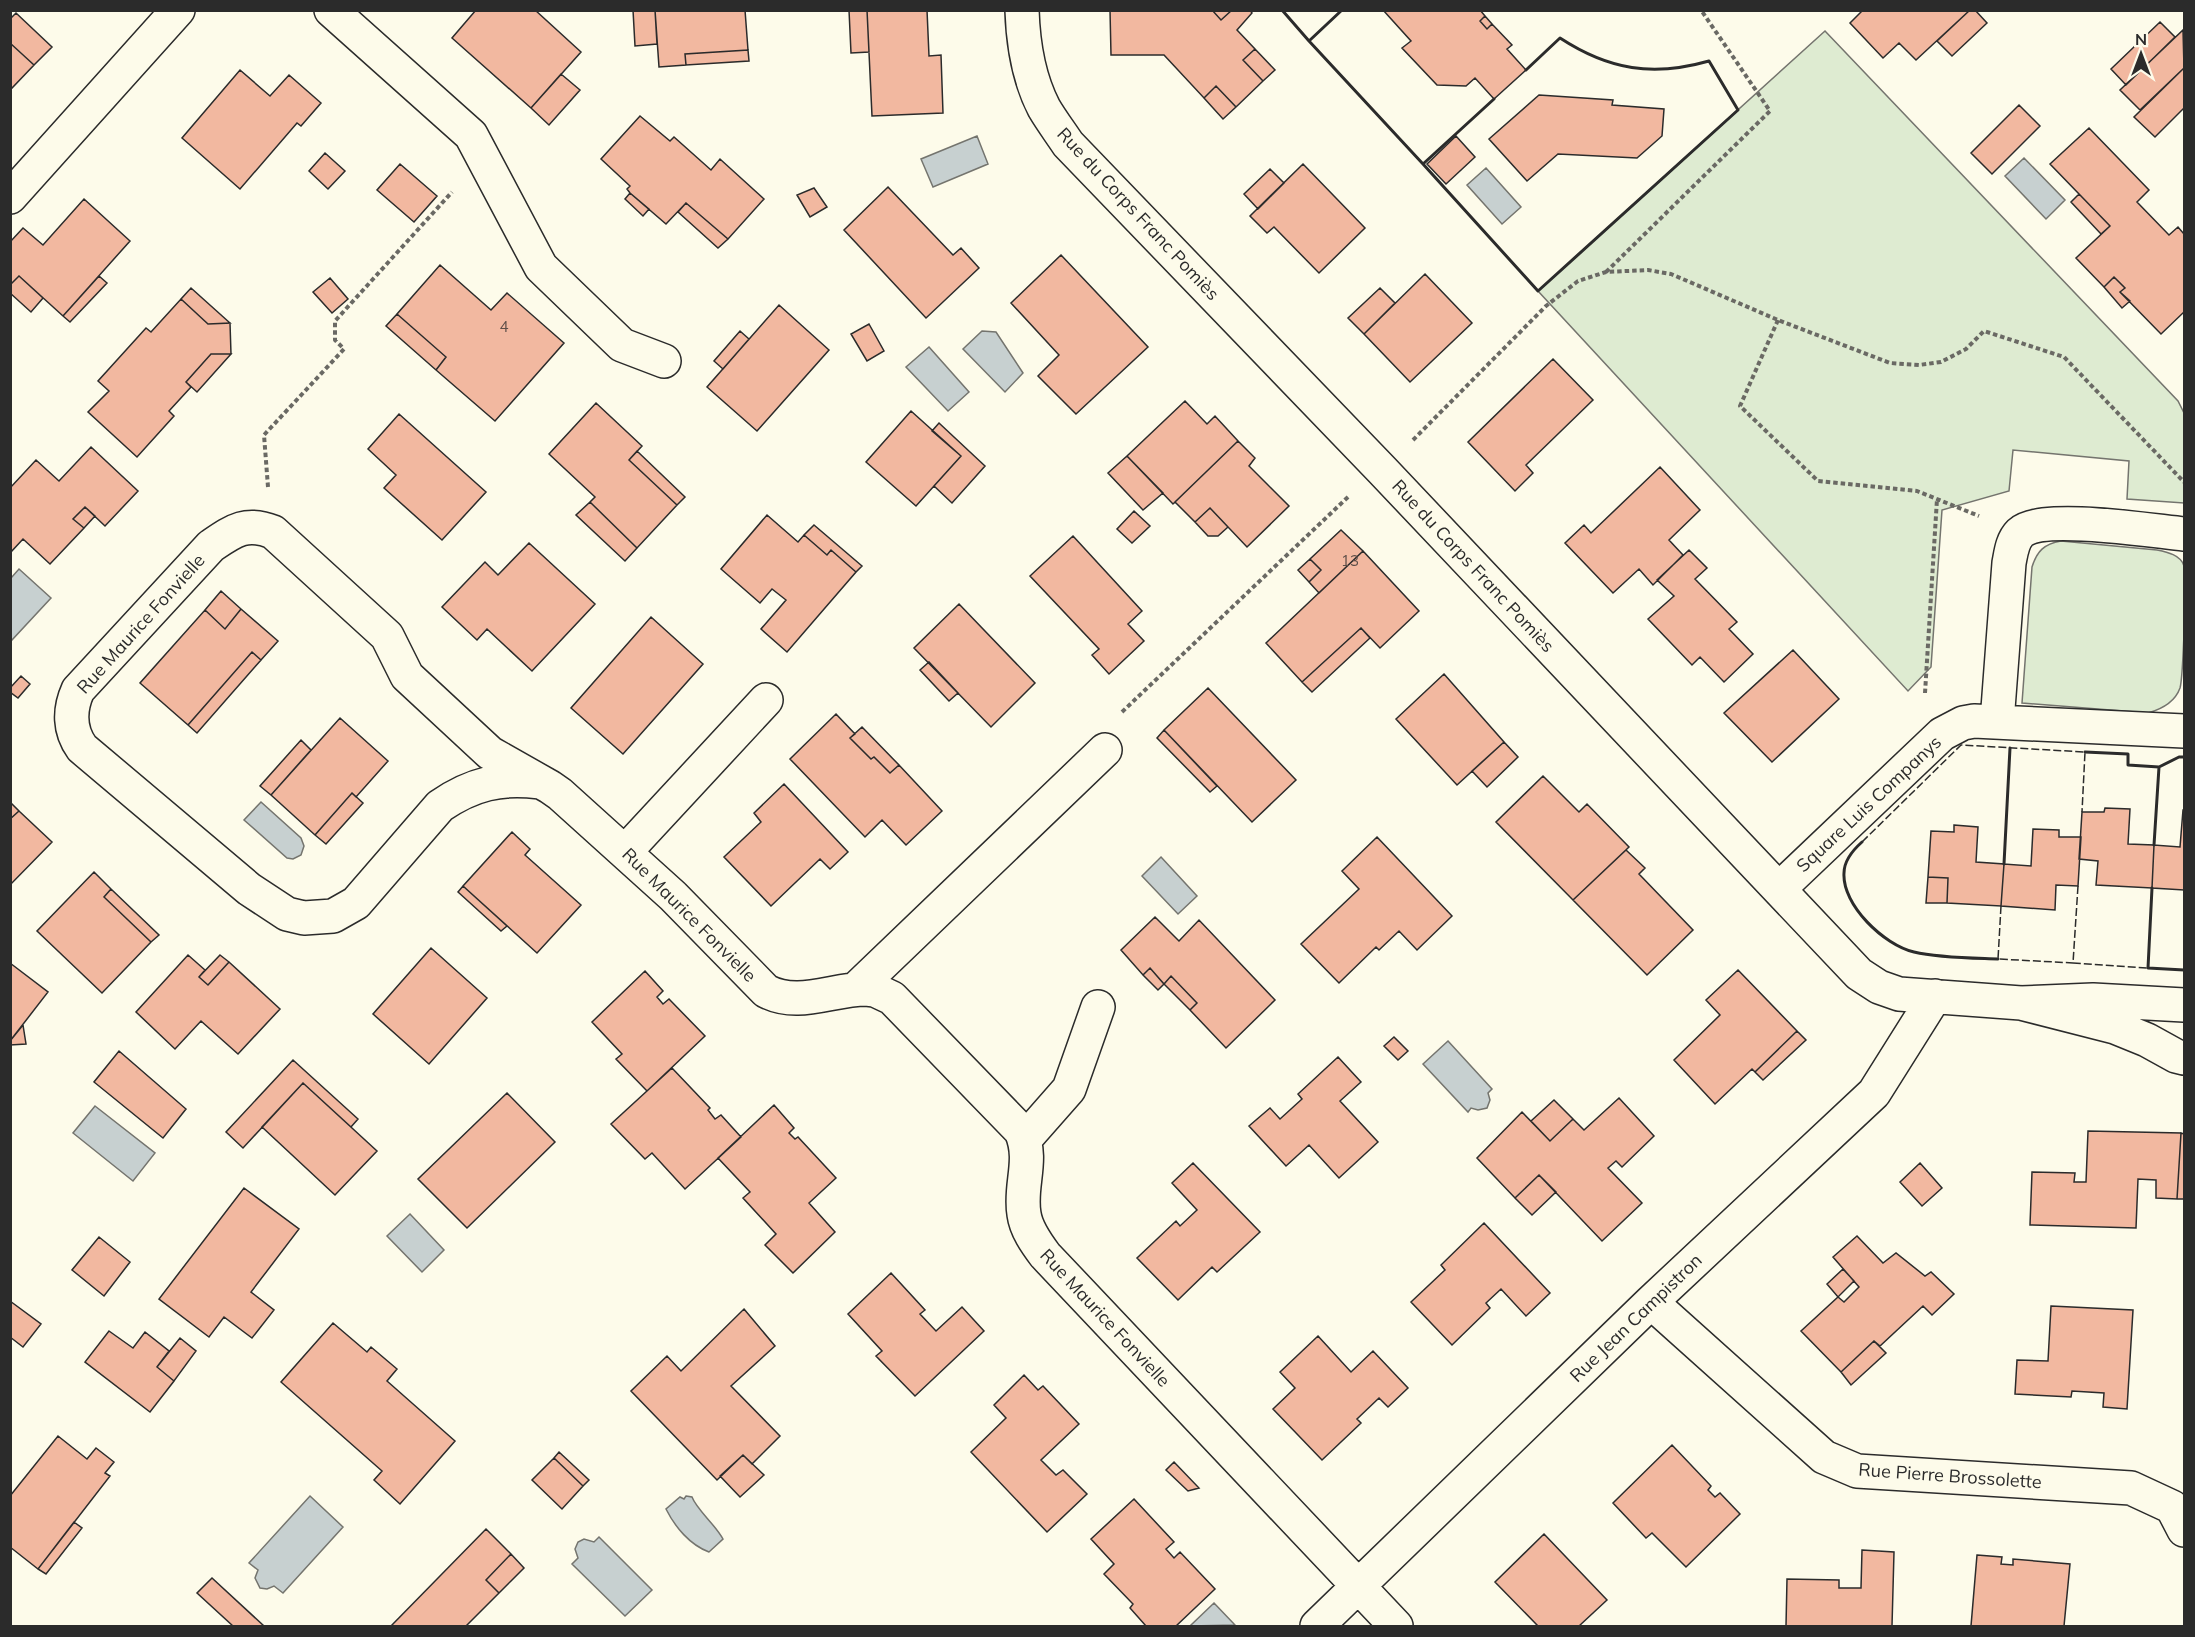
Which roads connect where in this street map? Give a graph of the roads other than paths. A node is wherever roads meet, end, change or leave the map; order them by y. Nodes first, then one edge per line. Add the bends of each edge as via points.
1 (178, 10) edge
2 (331, 10) edge
3 (1022, 10) edge
4 (10, 197) edge
5 (664, 361) dead end
6 (2184, 534) edge
7 (766, 700) dead end
8 (1997, 722) junction
9 (2184, 731) edge
10 (1105, 750) road end
11 (540, 782) junction
12 (625, 852) junction
13 (1779, 889) junction
14 (856, 989) junction
15 (1935, 996) junction
16 (2021, 1003) junction
17 (2184, 1005) edge
18 (1098, 1007) dead end
19 (2184, 1058) edge
20 (1025, 1139) junction
21 (1651, 1302) junction
22 (2184, 1530) edge
23 (1359, 1586) junction
24 (1317, 1626) edge
25 (1396, 1626) edge

1 - 4 street
2 - 5 street via 471,135 541,267 622,345
3 - 13 street, Rue du Corps Franc Pomiès via 1036,87 1043,106 1068,144
6 - 8 street via 2061,523 2036,525 2021,533 2009,563
7 - 12 street
8 - 9 street, Square Luis Companys
8 - 13 street, Square Luis Companys via 1963,723 1942,734
10 - 14 street
11 - 11 street, Rue Maurice Fonvielle via 490,753 407,676 387,636 282,539 251,526 211,546 78,690 72,710 76,740 82,748 249,889 287,914 304,918 333,916 356,903 440,806 457,794 494,781
11 - 12 street, Rue Maurice Fonvielle via 560,794
12 - 14 street, Rue Maurice Fonvielle via 766,991 803,999
13 - 15 street, Rue du Corps Franc Pomiès via 1859,974 1899,994
14 - 20 street, Rue Maurice Fonvielle via 875,990 892,998 1015,1124
15 - 16 street, Rue du Corps Franc Pomiès
15 - 21 street, Rue Jean Campistron via 1874,1093
16 - 17 street, Rue du Corps Franc Pomiès via 2093,1000
16 - 19 street, Rue du Corps Franc Pomiès via 2115,1027
18 - 20 street via 1069,1089
20 - 23 street, Rue Maurice Fonvielle via 1023,1212 1026,1225 1045,1255
21 - 22 street, Rue Pierre Brossolette via 1824,1457 1857,1471 2131,1488 2172,1507
21 - 23 street, Rue Jean Campistron
23 - 24 street, Rue Jean Campistron
23 - 25 street

